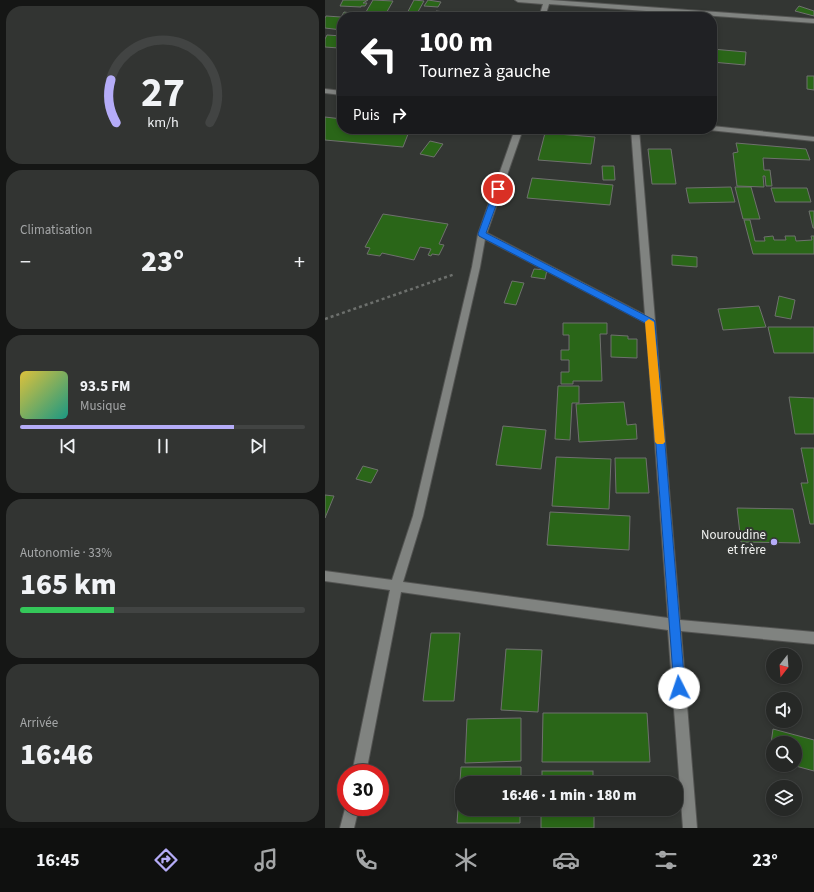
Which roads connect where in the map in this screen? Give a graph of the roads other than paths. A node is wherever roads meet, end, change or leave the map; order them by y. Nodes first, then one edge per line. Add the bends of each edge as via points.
1 (517, 0) edge
2 (547, 1) edge
3 (544, 12) edge
4 (694, 12) edge
5 (717, 14) edge
6 (814, 21) edge
7 (325, 91) edge
8 (337, 92) edge
9 (717, 129) edge
10 (517, 134) edge
11 (635, 134) edge
12 (814, 139) edge
13 (482, 234) junction
14 (651, 322) junction
15 (325, 576) edge
16 (396, 587) junction
17 (675, 625) junction
18 (814, 638) edge
19 (361, 764) edge
20 (350, 816) edge
21 (347, 828) edge
22 (690, 828) edge

1 - 2 street
2 - 3 street
2 - 4 street
5 - 6 street
7 - 8 street
9 - 12 street
10 - 13 street
11 - 14 street
13 - 14 street
13 - 16 street via 418,516
14 - 17 street
15 - 16 street
16 - 17 street
16 - 19 street
17 - 18 street
17 - 22 street
20 - 21 street

